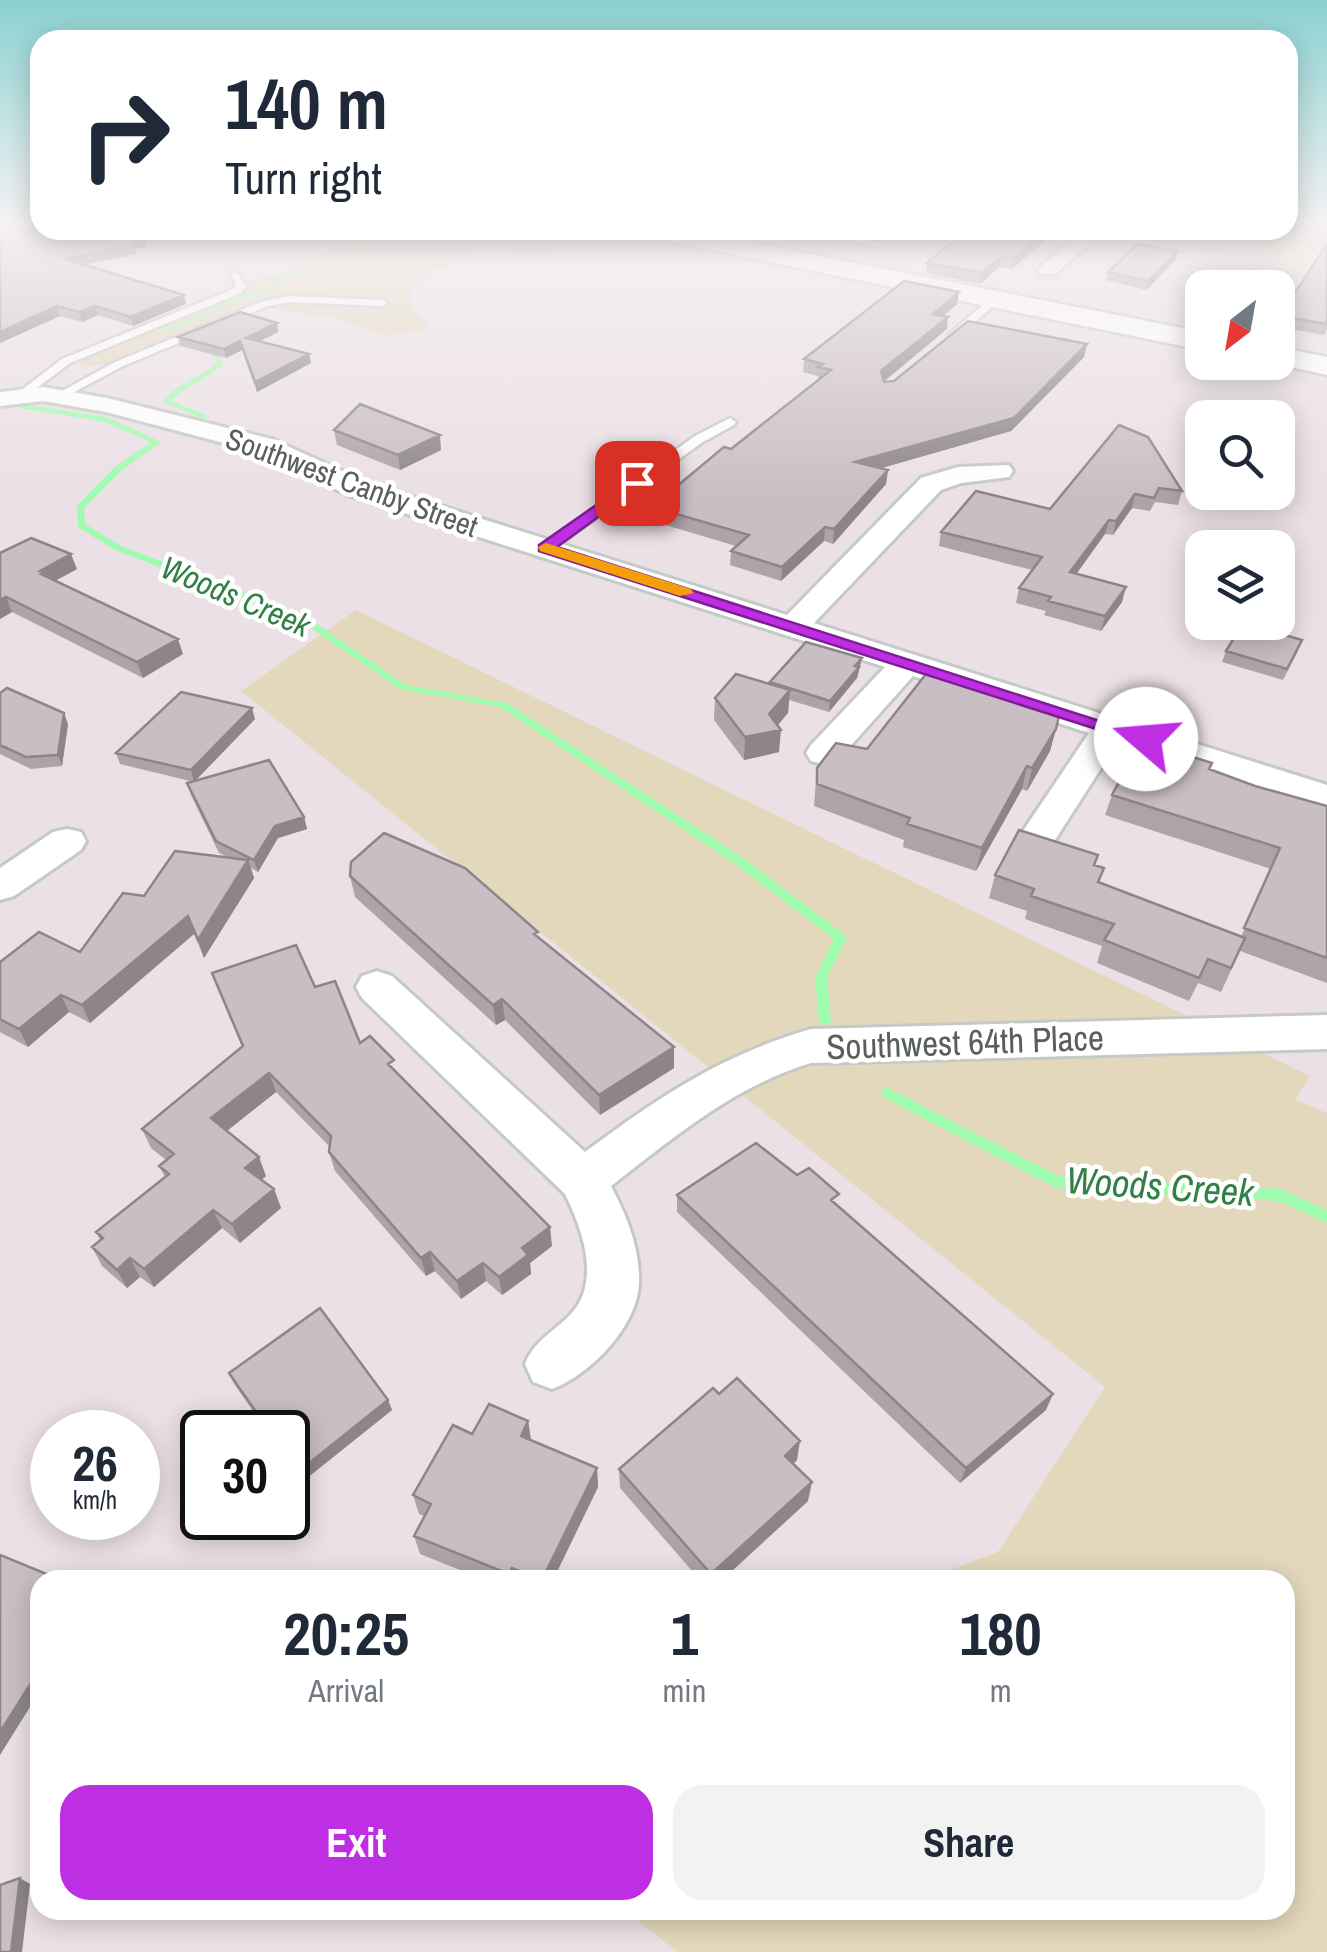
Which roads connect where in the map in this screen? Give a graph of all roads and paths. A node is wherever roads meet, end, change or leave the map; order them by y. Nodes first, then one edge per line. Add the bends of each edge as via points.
1 (185, 312) edge
2 (245, 312) edge
3 (981, 312) edge
4 (1062, 312) edge
5 (1185, 337) edge
6 (936, 350) edge
7 (1295, 359) edge
8 (1327, 366) edge
9 (59, 396) junction
10 (10, 397) edge
11 (730, 422) dead end
12 (1000, 471) dead end
13 (545, 548) junction
14 (793, 627) junction
15 (907, 663) junction
16 (1110, 728) junction
17 (824, 753) edge
18 (1327, 796) edge
19 (1040, 834) edge
20 (66, 841) dead end
21 (0, 887) edge
22 (376, 987) dead end
23 (1327, 1032) edge
24 (582, 1180) junction
25 (552, 1364) dead end

1 - 10 lane via 66,361
2 - 9 lane
3 - 6 lane
4 - 5 main road
7 - 8 main road
9 - 10 street, Southwest Canby Street
9 - 13 street, Southwest Canby Street via 263,446 358,488
11 - 13 lane
12 - 14 street via 932,484
13 - 14 street, Southwest Canby Street
14 - 15 street, Southwest Canby Street
15 - 16 street, Southwest Canby Street
15 - 17 street
16 - 18 street, Southwest Canby Street
16 - 19 street
20 - 21 street
22 - 24 street
23 - 24 street, Southwest 64th Place via 811,1046 756,1062 714,1086
24 - 25 street via 606,1227 614,1280 589,1333

